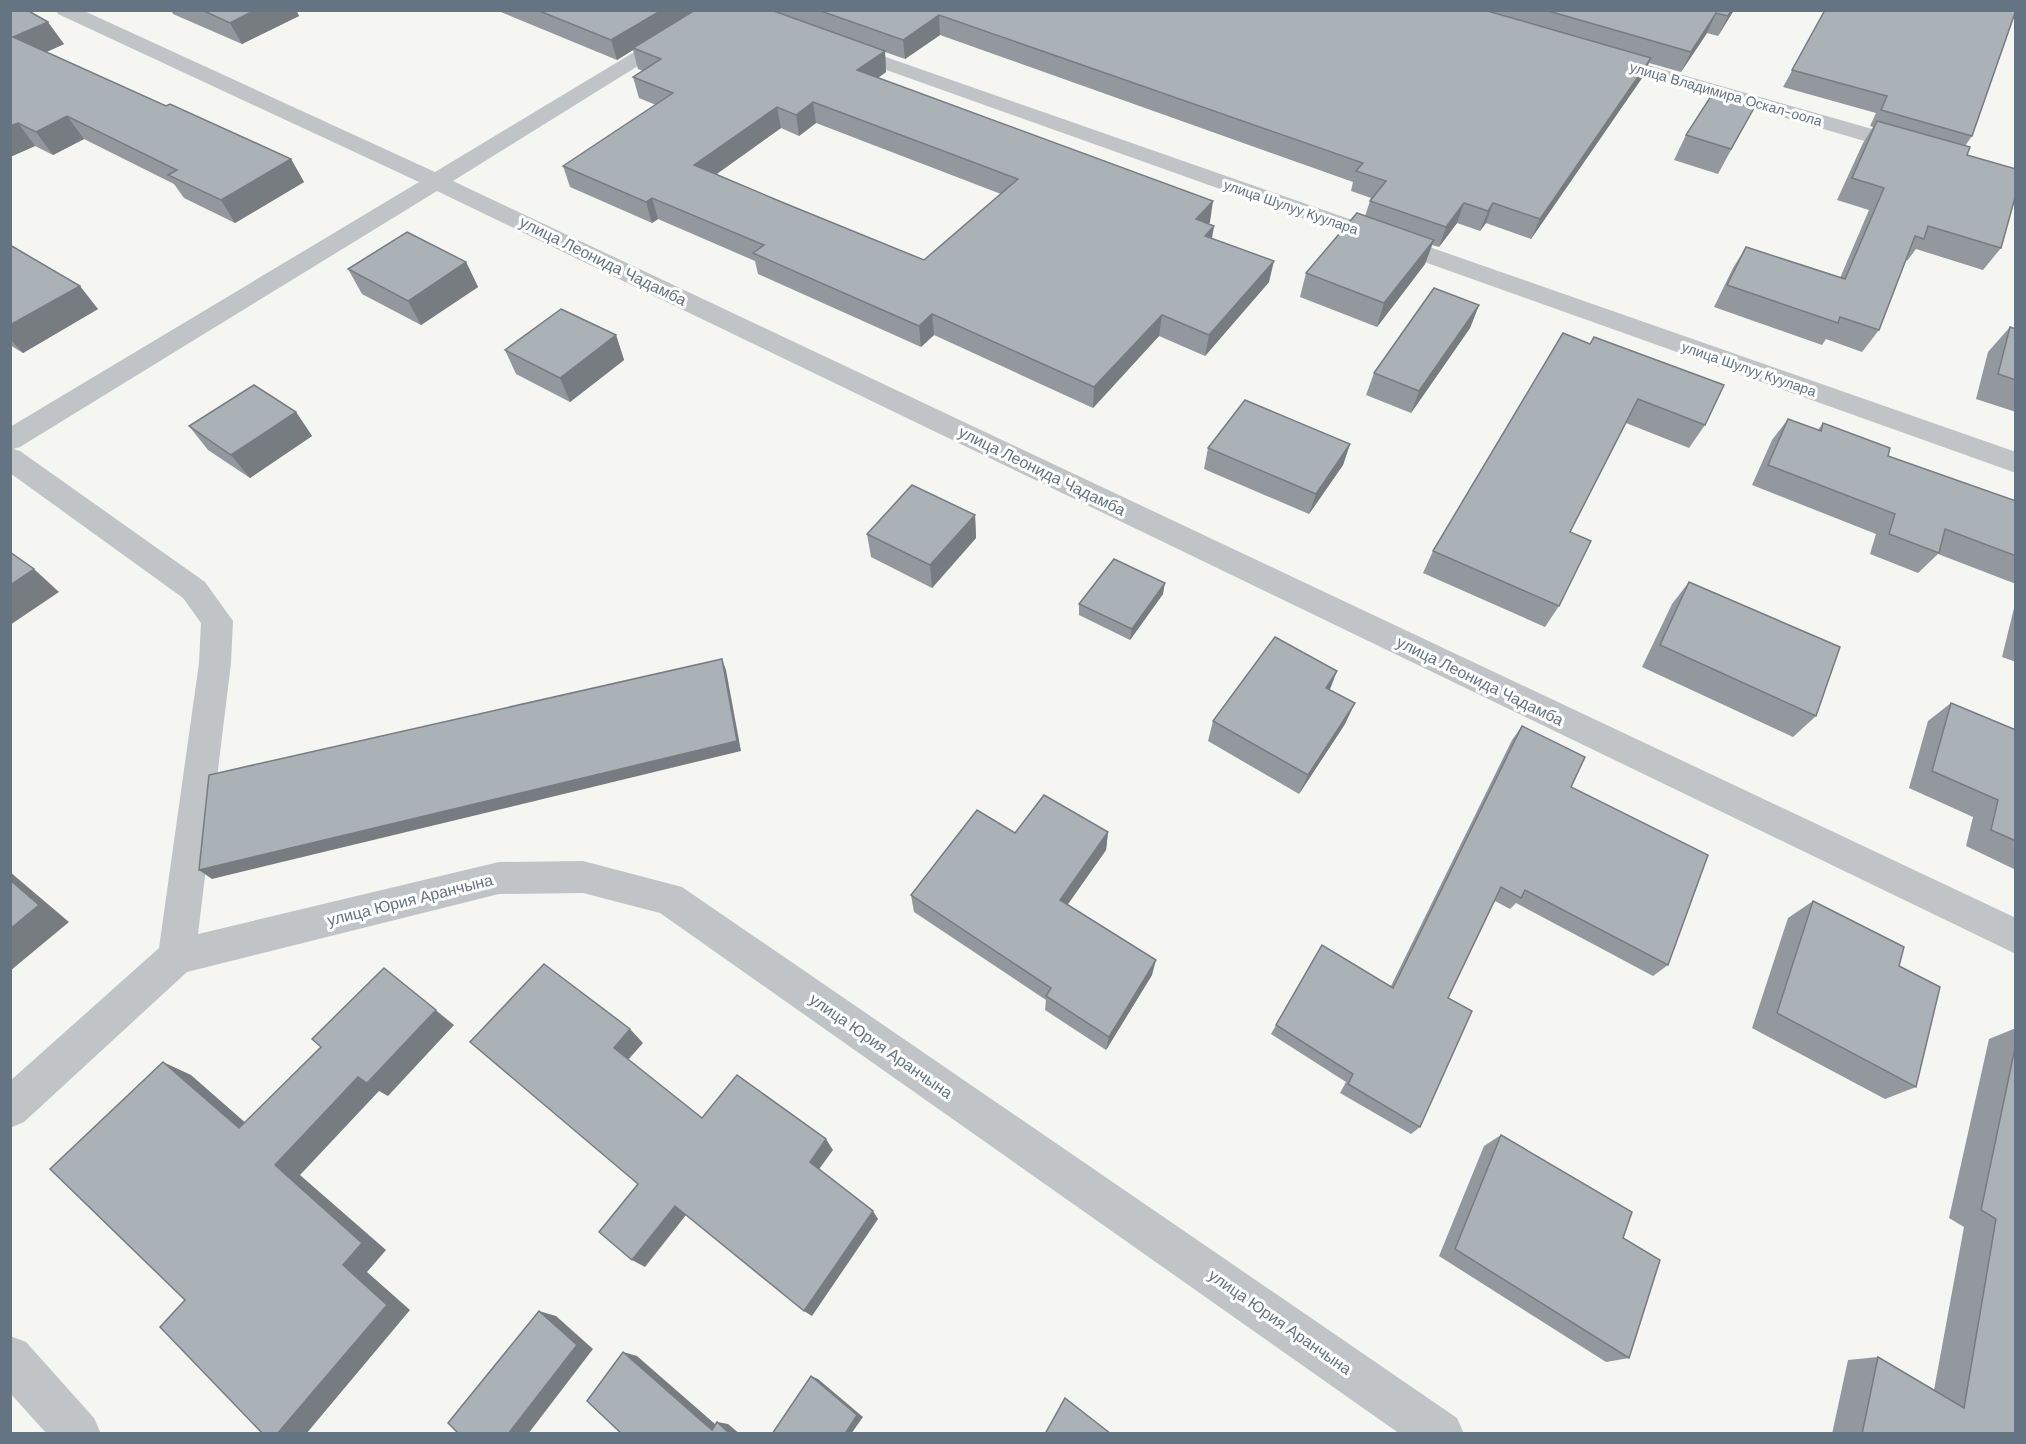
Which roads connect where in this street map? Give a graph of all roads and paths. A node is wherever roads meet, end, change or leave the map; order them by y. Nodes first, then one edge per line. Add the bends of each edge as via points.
1 (65, 10) edge
2 (719, 10) edge
3 (826, 42) edge
4 (1584, 53) edge
5 (1925, 152) edge
6 (435, 181) junction
7 (10, 440) edge
8 (10, 458) edge
9 (2016, 463) edge
10 (2016, 937) edge
11 (177, 957) junction
12 (10, 1108) edge
13 (10, 1358) edge
14 (78, 1434) edge
15 (1441, 1434) edge

1 - 6 street, улица Леонида Чадамба
2 - 6 street
3 - 9 street, улица Шулуу Куулара
4 - 5 street, улица Владимира Оскал-оола
6 - 7 street
6 - 10 street, улица Леонида Чадамба
8 - 11 street via 194,590 217,621
11 - 12 street
11 - 15 street, улица Юрия Аранчына via 498,878 584,877 669,899
13 - 14 street

